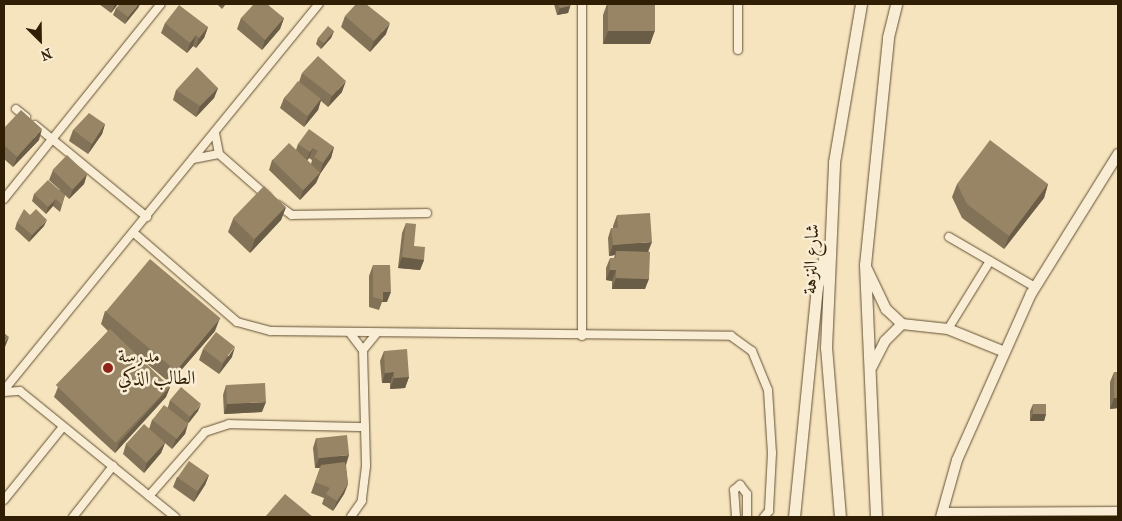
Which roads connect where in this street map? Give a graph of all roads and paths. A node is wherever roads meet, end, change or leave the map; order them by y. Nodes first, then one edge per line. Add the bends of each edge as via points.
1 (162, 4) edge
2 (319, 4) edge
3 (582, 4) edge
4 (738, 4) edge
5 (861, 4) edge
6 (896, 4) edge
7 (738, 50) dead end
8 (16, 109) dead end
9 (215, 133) junction
10 (52, 139) junction
11 (219, 154) junction
12 (1118, 154) edge
13 (193, 159) junction
14 (4, 199) edge
15 (427, 213) dead end
16 (147, 217) junction
17 (831, 225) junction
18 (134, 233) junction
19 (948, 237) dead end
20 (990, 262) junction
21 (865, 264) junction
22 (1035, 287) junction
23 (902, 324) junction
24 (948, 329) junction
25 (350, 333) junction
26 (377, 333) junction
27 (582, 336) junction
28 (363, 350) junction
29 (1005, 352) junction
30 (872, 367) junction
31 (16, 375) junction
32 (4, 391) edge
33 (19, 391) junction
34 (63, 427) junction
35 (365, 427) junction
36 (113, 466) junction
37 (149, 496) junction
38 (4, 500) edge
39 (1118, 511) edge
40 (1065, 514) edge
41 (941, 515) edge
42 (73, 517) edge
43 (175, 517) edge
44 (351, 517) edge
45 (736, 517) edge
46 (747, 517) edge
47 (764, 517) edge
48 (794, 517) edge
49 (840, 517) edge
50 (876, 517) edge

1 - 10 street
2 - 9 street
3 - 27 street
4 - 7 street
5 - 17 main road, شارع النزهة via 834,162
6 - 21 main road via 888,37
8 - 10 street
9 - 11 street
9 - 13 street
10 - 14 street
10 - 16 street
11 - 13 street
11 - 15 street via 292,215
12 - 22 street
13 - 16 street
16 - 18 street
17 - 48 main road via 817,287
17 - 49 main road, شارع النزهة via 826,348
18 - 25 street via 237,322 271,331
18 - 31 street
19 - 20 street
20 - 22 street
20 - 24 street
21 - 23 street via 886,309
21 - 30 main road
22 - 29 street
23 - 24 street
23 - 30 street via 885,341
24 - 29 street
25 - 26 street
25 - 28 street
26 - 27 street
26 - 28 street
27 - 47 street via 731,336 752,351 768,390 772,453 769,511
28 - 35 street
29 - 41 street via 957,460
30 - 50 main road
31 - 32 street
31 - 33 street
32 - 33 street
33 - 34 street
34 - 36 street
34 - 38 street
35 - 37 street via 229,424 205,432
35 - 44 street via 365,488 360,507
36 - 37 street
36 - 42 street
37 - 43 street
39 - 40 street
40 - 41 street
45 - 46 street via 734,490 740,485 747,494

